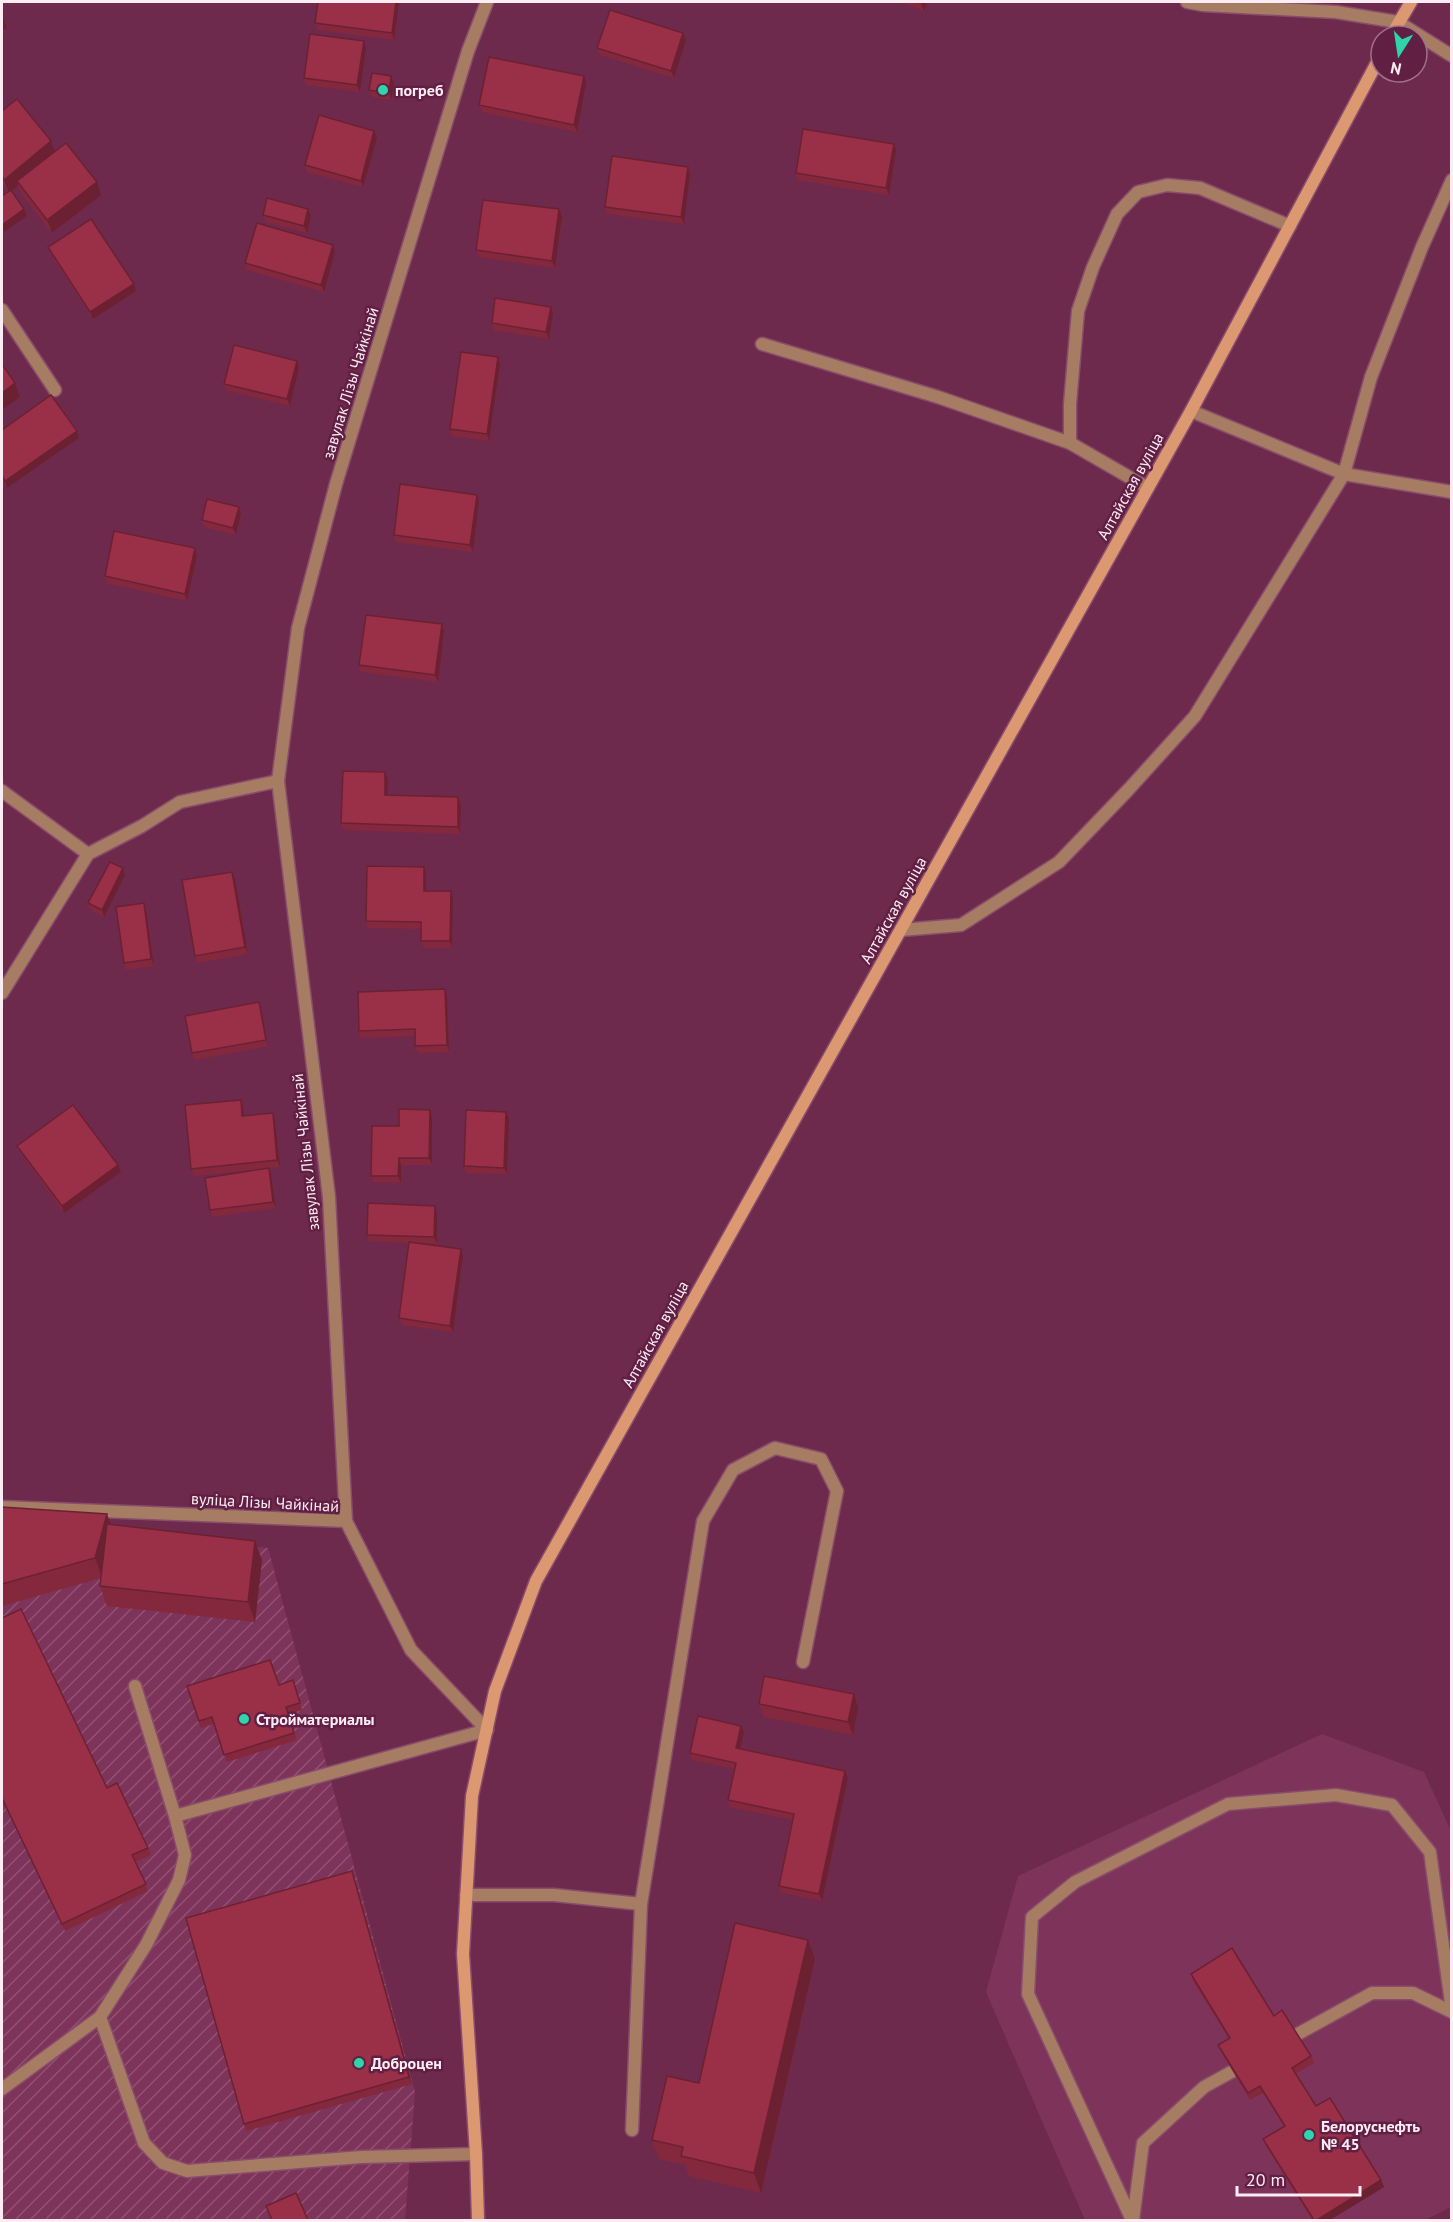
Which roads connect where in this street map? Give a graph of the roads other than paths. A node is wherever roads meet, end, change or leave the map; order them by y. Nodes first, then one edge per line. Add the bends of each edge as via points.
1 (487, 2) edge
2 (1187, 2) edge
3 (1411, 2) edge
4 (1398, 22) junction
5 (1452, 56) edge
6 (1369, 78) edge
7 (1452, 180) edge
8 (1290, 226) junction
9 (2, 309) edge
10 (762, 344) dead end
11 (55, 390) dead end
12 (1191, 411) junction
13 (1070, 444) junction
14 (1344, 474) junction
15 (1148, 488) junction
16 (1452, 492) edge
17 (278, 782) junction
18 (2, 791) edge
19 (88, 854) junction
20 (901, 930) junction
21 (2, 993) edge
22 (2, 1507) edge
23 (346, 1521) junction
24 (804, 1662) dead end
25 (135, 1686) dead end
26 (487, 1730) junction
27 (175, 1816) junction
28 (466, 1895) junction
29 (641, 1904) junction
30 (1452, 2011) edge
31 (100, 2017) junction
32 (1296, 2035) edge
33 (1233, 2071) edge
34 (2, 2089) edge
35 (632, 2130) dead end
36 (476, 2154) junction
37 (478, 2220) edge
38 (1133, 2220) edge

1 - 17 street, завулак Лізы Чайкінай via 468,51 336,484 298,628
2 - 4 street via 1336,12
3 - 4 main road
4 - 5 street
6 - 8 main road, Алтайская вуліца
7 - 14 street via 1371,377
8 - 12 main road, Алтайская вуліца
8 - 13 street via 1200,188 1167,185 1138,192 1117,214 1078,312
9 - 11 street
10 - 13 street
12 - 14 street
12 - 15 main road, Алтайская вуліца
13 - 15 street
14 - 16 street
14 - 20 street via 1195,716 1059,862 961,925
15 - 20 main road, Алтайская вуліца
17 - 19 street via 180,802
17 - 23 street, завулак Лізы Чайкінай via 329,1197
18 - 19 street
19 - 21 street
20 - 26 main road, Алтайская вуліца via 536,1581 495,1691
22 - 23 street, вуліца Лізы Чайкінай
23 - 26 street, вуліца Лізы Чайкінай via 411,1650
24 - 29 street via 837,1491 821,1460 775,1448 733,1470 703,1521
25 - 27 street
26 - 27 street
26 - 28 main road, Алтайская вуліца via 472,1796
27 - 31 street via 185,1855 178,1880 146,1945
28 - 29 street via 554,1895
28 - 36 main road, Алтайская вуліца via 463,1954
29 - 35 street
30 - 32 street via 1413,1993 1372,1993
30 - 38 street via 1430,1852 1392,1805 1336,1795 1228,1804 1075,1882 1032,1917 1028,1994
31 - 34 street
31 - 36 street via 144,2143 163,2163 187,2171 361,2157
33 - 38 street via 1204,2087 1143,2144
36 - 37 main road, Алтайская вуліца

